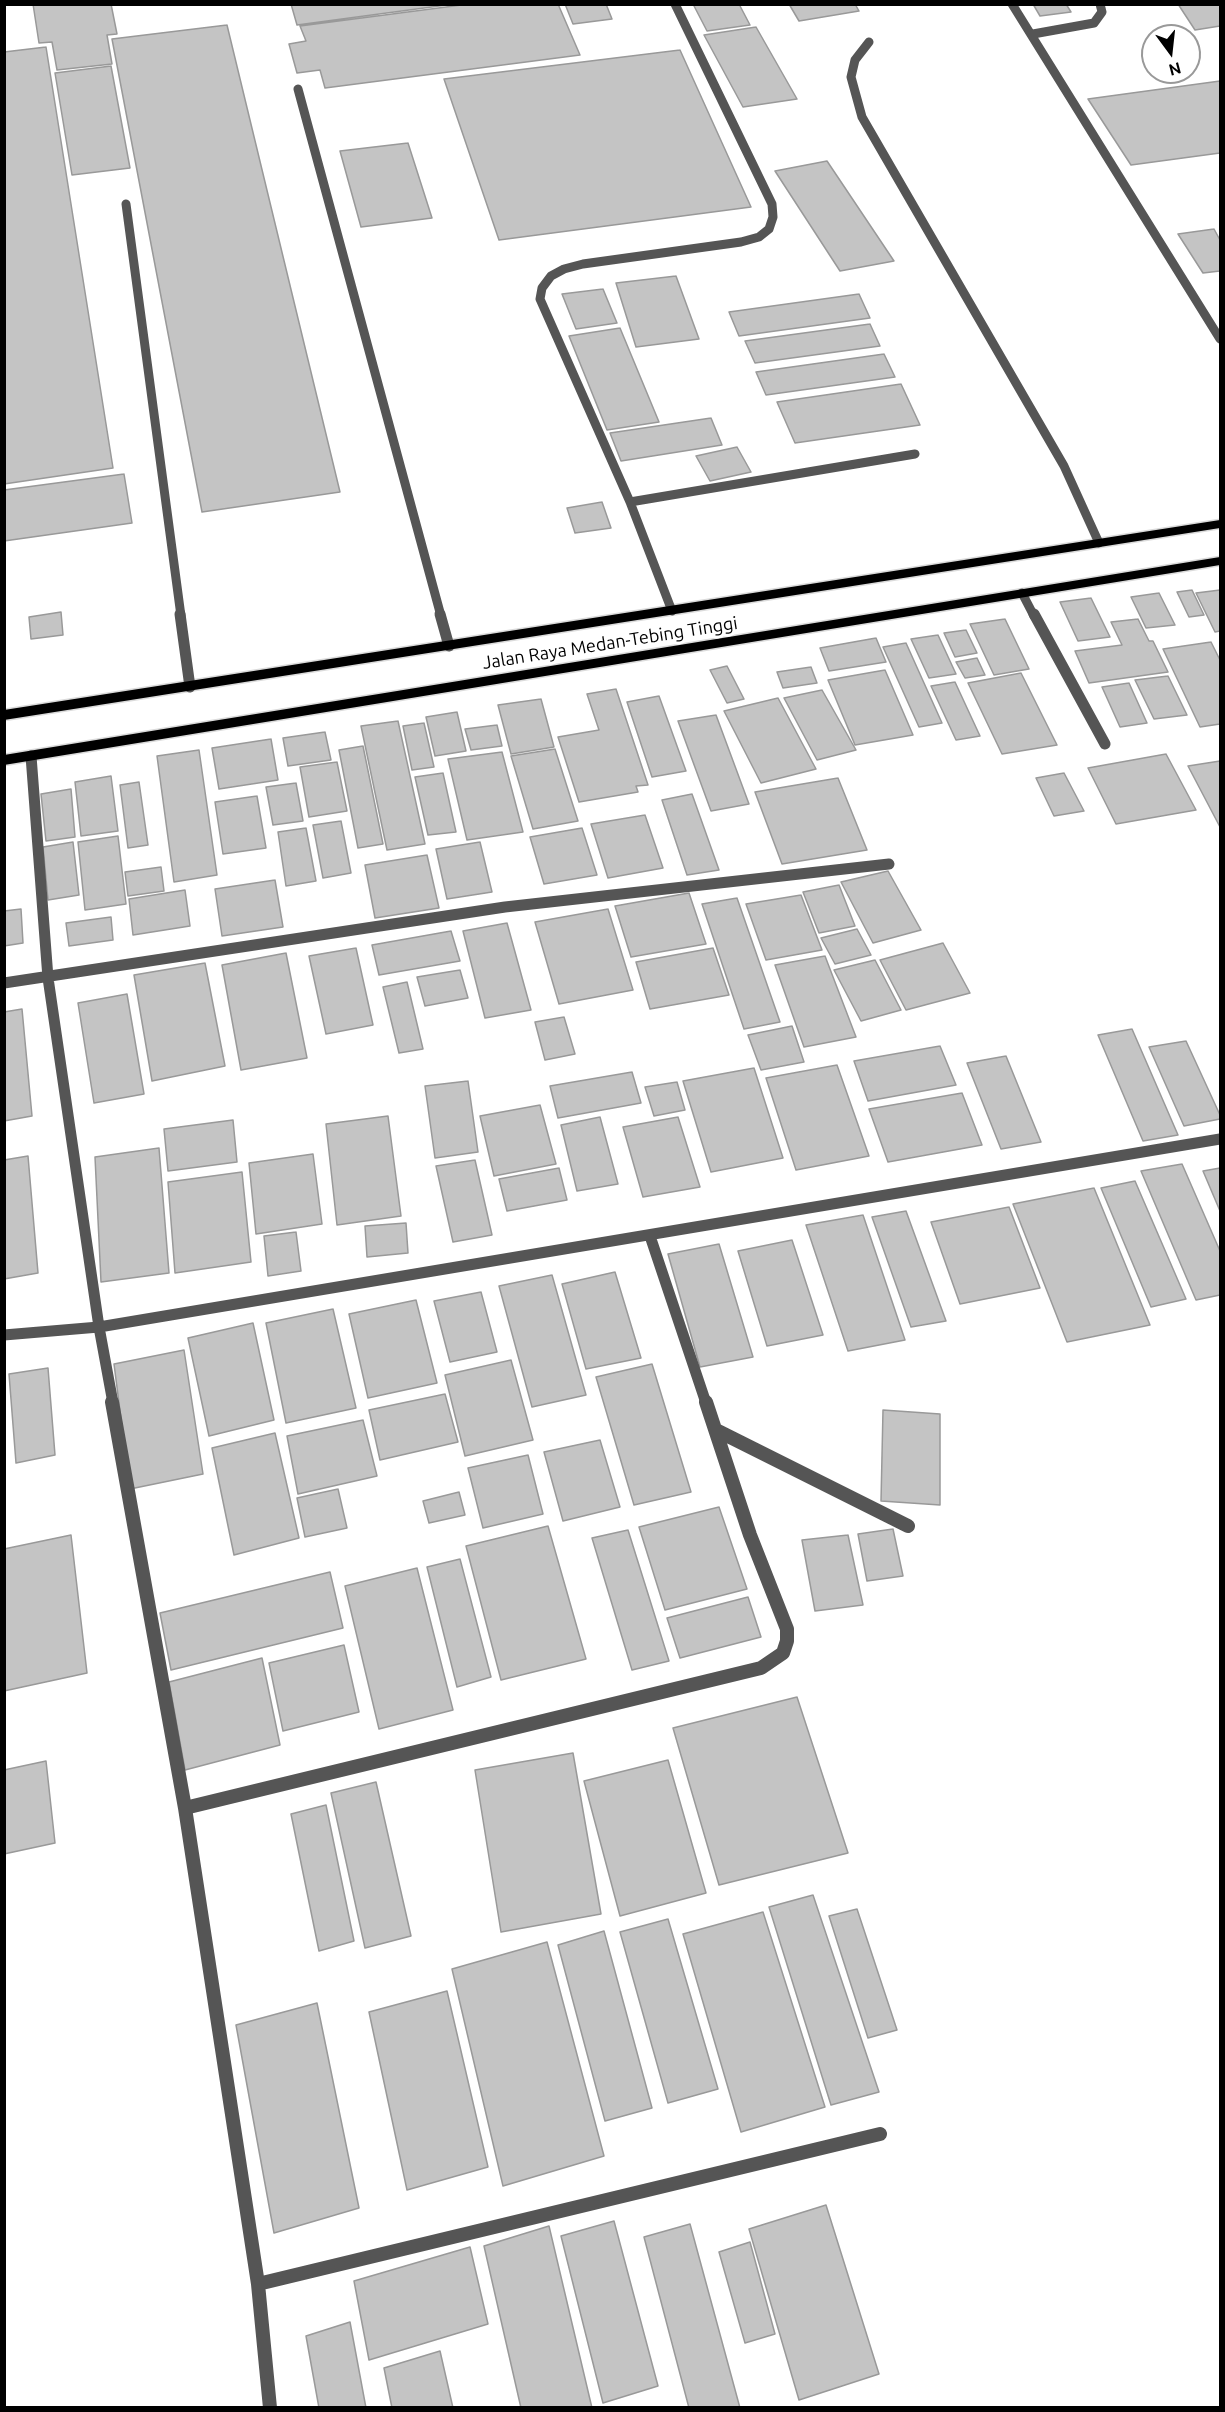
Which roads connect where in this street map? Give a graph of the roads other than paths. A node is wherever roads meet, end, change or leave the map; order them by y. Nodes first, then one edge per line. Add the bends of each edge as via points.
1 (675, 4) edge
2 (1012, 4) edge
3 (1100, 4) edge
4 (1033, 34) junction
5 (869, 42) dead end
6 (298, 89) dead end
7 (126, 204) dead end
8 (1221, 339) edge
9 (915, 454) dead end
10 (630, 502) junction
11 (1221, 524) edge
12 (1099, 543) junction
13 (1221, 561) edge
14 (1022, 593) junction
15 (672, 611) junction
16 (448, 646) junction
17 (190, 687) junction
18 (4, 715) edge
19 (1105, 744) dead end
20 (31, 756) junction
21 (4, 760) edge
22 (890, 864) dead end
23 (48, 978) junction
24 (4, 983) edge
25 (1221, 1140) edge
26 (650, 1236) junction
27 (99, 1327) junction
28 (4, 1335) edge
29 (716, 1430) junction
30 (908, 1526) dead end
31 (185, 1808) junction
32 (880, 2134) dead end
33 (258, 2284) junction
34 (270, 2408) edge

1 - 10 street via 772,204 773,217 769,229 759,237 584,264 550,276 542,288 544,312
2 - 4 street
3 - 4 street via 1102,12 1094,23
4 - 8 street
5 - 12 street via 855,60 851,77 862,117 1064,466
6 - 16 street
7 - 17 street
9 - 10 street
10 - 15 street
11 - 12 highway, Jalan Raya Medan-Tebing Tinggi
12 - 15 highway, Jalan Raya Medan-Tebing Tinggi
13 - 14 highway, Jalan Raya Medan-Tebing Tinggi
14 - 19 street
14 - 20 highway, Jalan Raya Medan-Tebing Tinggi
15 - 16 highway, Jalan Raya Medan-Tebing Tinggi
16 - 17 highway, Jalan Raya Medan-Tebing Tinggi
17 - 18 highway, Jalan Raya Medan-Tebing Tinggi
20 - 21 highway, Jalan Raya Medan-Tebing Tinggi
20 - 23 street
22 - 23 street via 505,907
23 - 24 street
23 - 27 street
25 - 26 street
26 - 27 street
26 - 29 street
27 - 28 street
27 - 31 street
29 - 30 street
29 - 31 street via 750,1535 787,1629 783,1653 774,1661 753,1670
31 - 33 street
32 - 33 street
33 - 34 street

